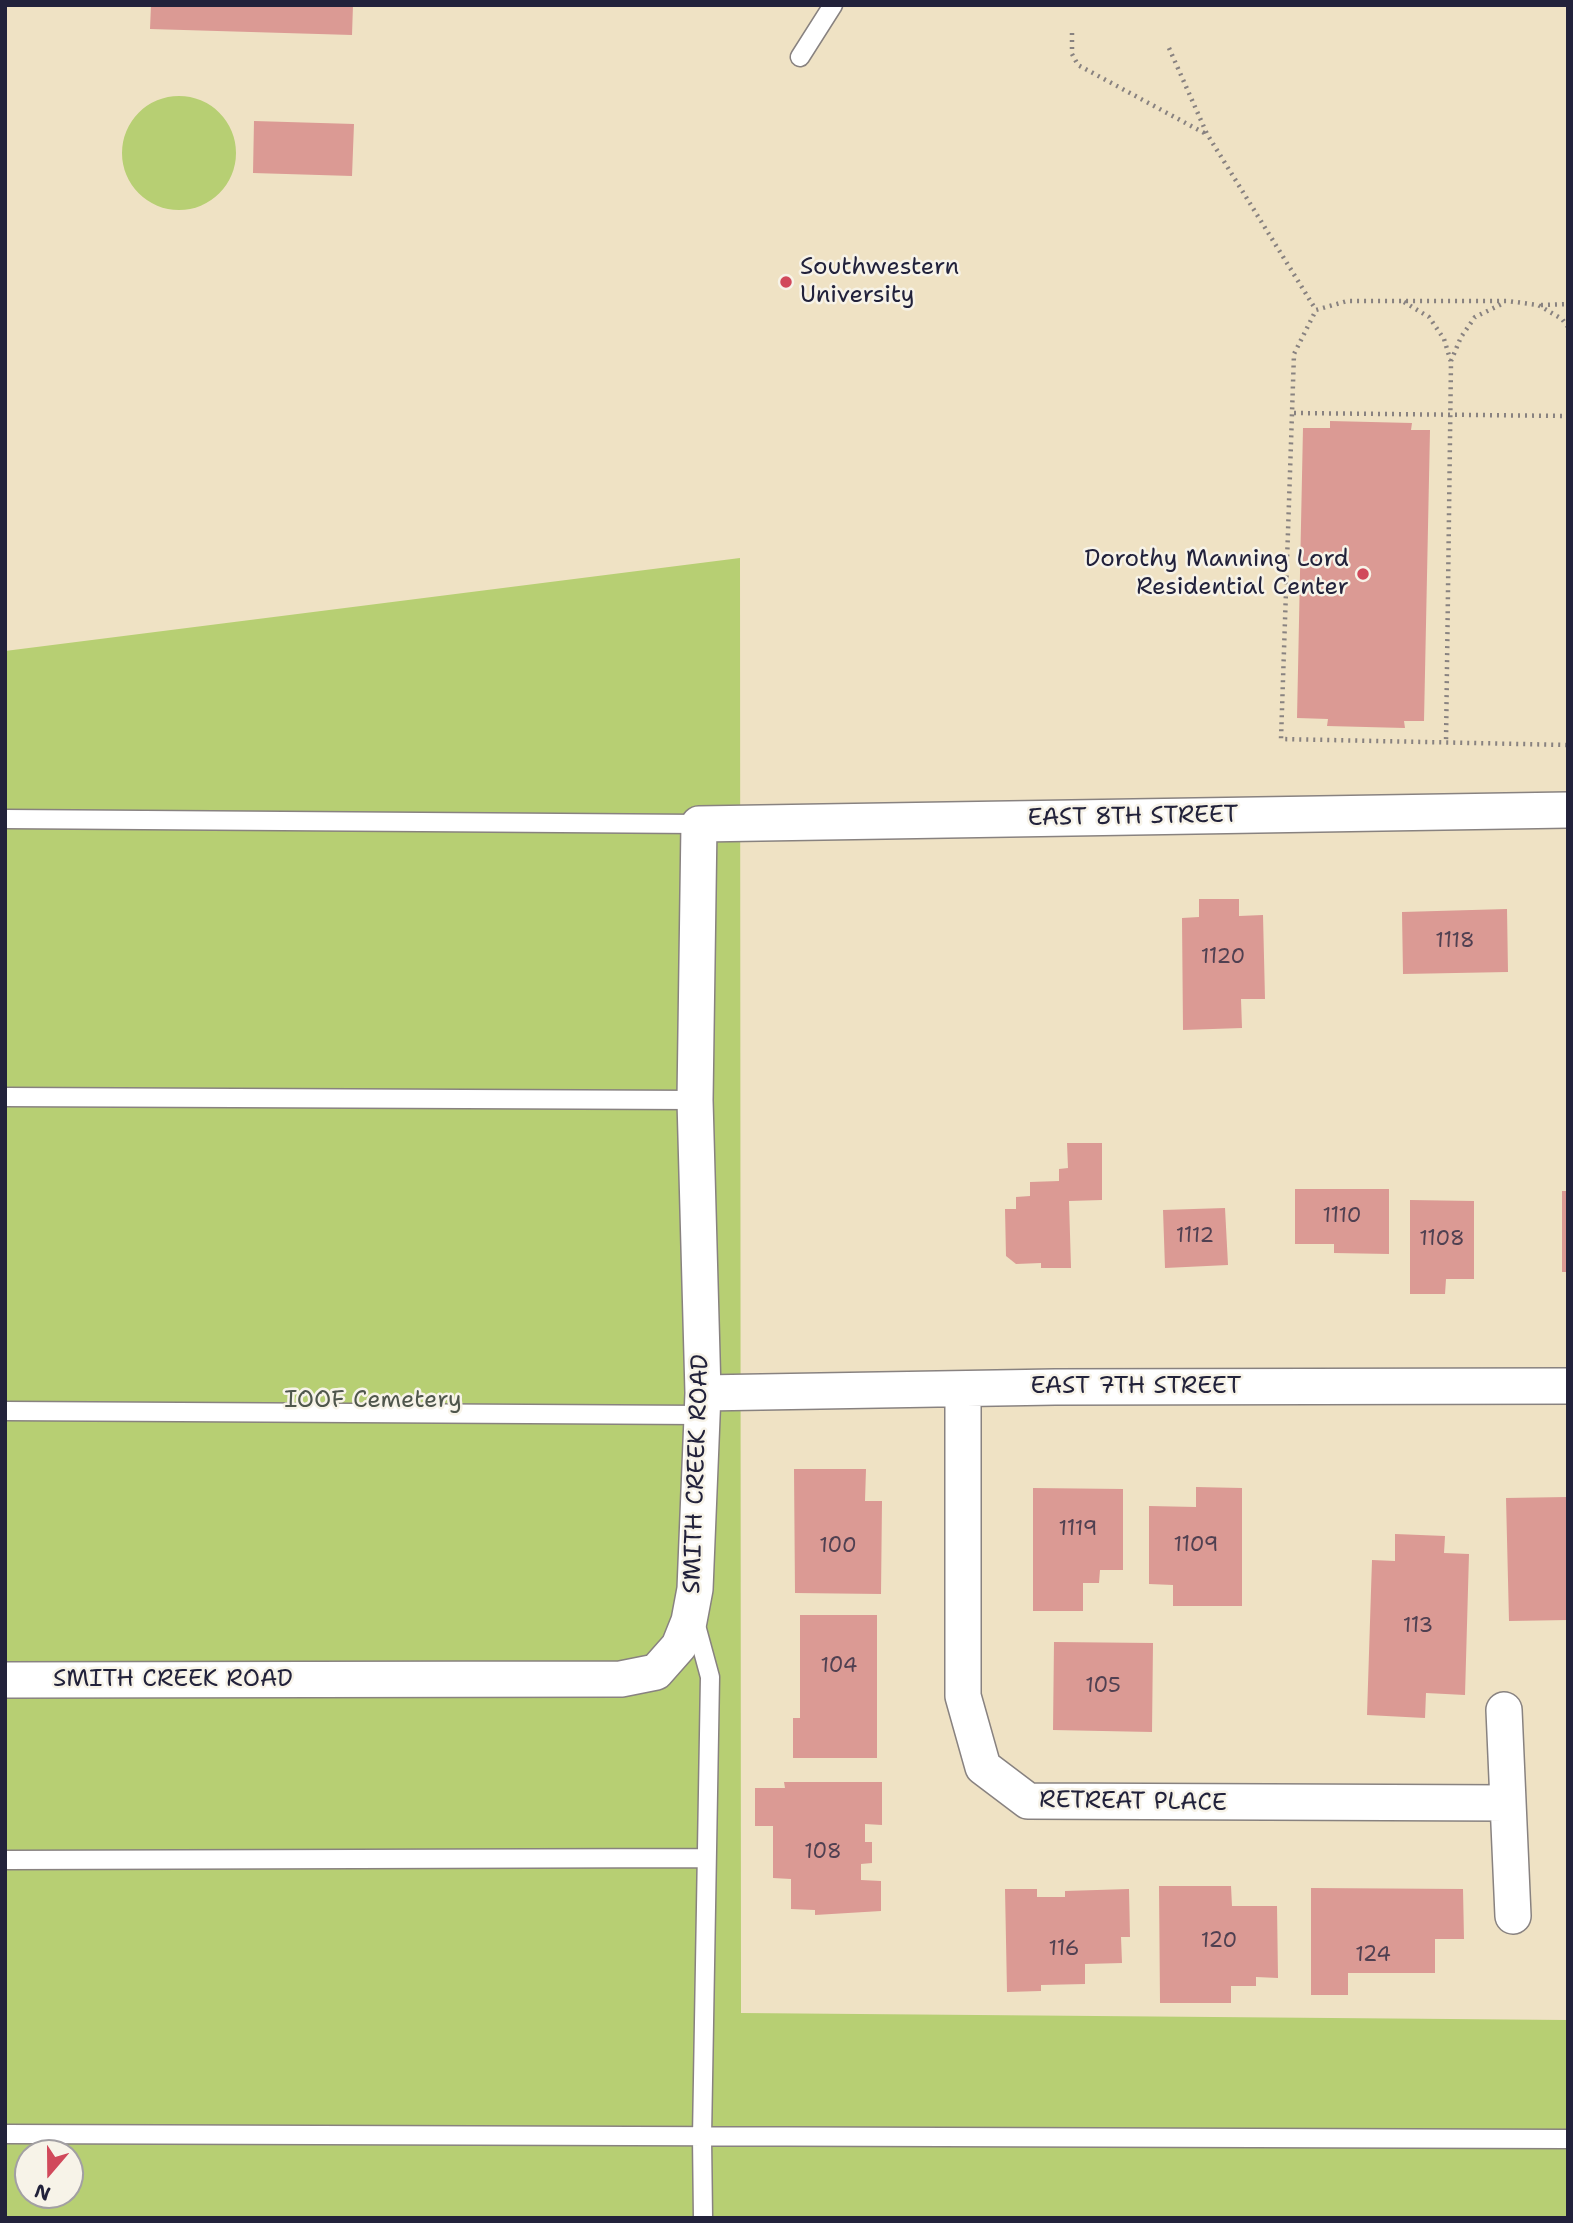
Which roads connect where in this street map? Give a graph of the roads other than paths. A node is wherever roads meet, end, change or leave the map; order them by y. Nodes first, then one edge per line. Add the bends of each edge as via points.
1 (833, 5) edge
2 (800, 57) dead end
3 (1568, 810) edge
4 (5, 819) edge
5 (699, 824) junction
6 (5, 1097) edge
7 (695, 1100) junction
8 (1568, 1386) edge
9 (963, 1389) junction
10 (702, 1404) junction
11 (5, 1410) edge
12 (691, 1608) junction
13 (5, 1680) edge
14 (1504, 1710) dead end
15 (1508, 1803) junction
16 (706, 1858) junction
17 (5, 1860) edge
18 (1513, 1916) dead end
19 (5, 2134) edge
20 (702, 2137) junction
21 (1568, 2139) edge
22 (703, 2218) edge

1 - 2 lane
3 - 5 street, EAST 8TH STREET
4 - 5 lane
5 - 7 street, SMITH CREEK ROAD
6 - 7 lane
7 - 10 street, SMITH CREEK ROAD
8 - 9 street, EAST 7TH STREET
9 - 10 street, EAST 7TH STREET
9 - 15 street, RETREAT PLACE via 963,1696 982,1767 1028,1801
10 - 11 lane
10 - 12 street, SMITH CREEK ROAD
12 - 13 street, SMITH CREEK ROAD via 679,1646 656,1672 621,1679
12 - 16 lane via 710,1677
14 - 15 street
15 - 18 street
16 - 17 lane
16 - 20 lane
19 - 20 lane
20 - 21 lane
20 - 22 lane

